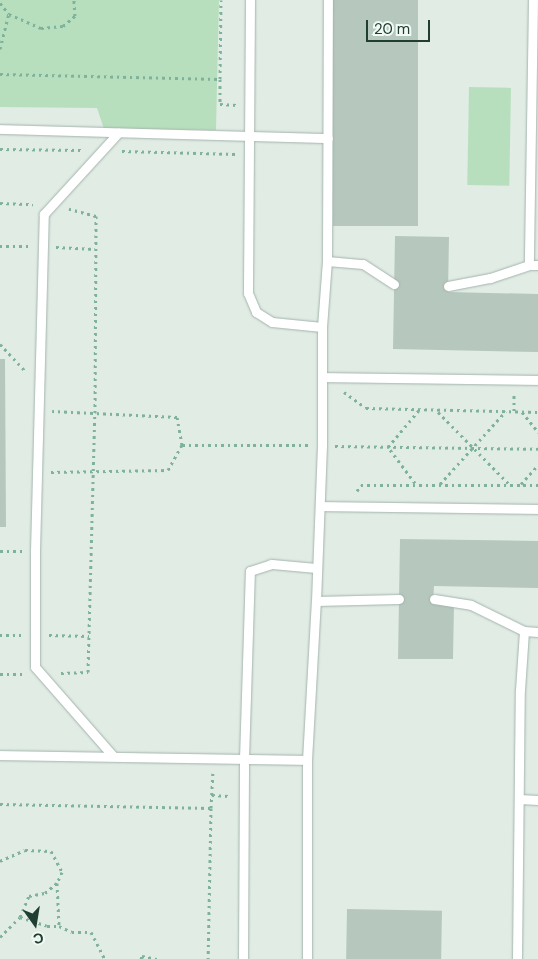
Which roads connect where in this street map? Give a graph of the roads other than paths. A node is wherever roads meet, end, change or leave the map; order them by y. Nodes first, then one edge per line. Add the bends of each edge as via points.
1 (250, 0) edge
2 (328, 0) edge
3 (533, 0) edge
4 (535, 78) edge
5 (0, 129) edge
6 (118, 133) junction
7 (249, 136) junction
8 (328, 138) junction
9 (328, 262) junction
10 (533, 265) edge
11 (394, 284) dead end
12 (448, 286) dead end
13 (322, 327) junction
14 (322, 377) junction
15 (538, 380) edge
16 (320, 506) junction
17 (538, 509) edge
18 (317, 568) junction
19 (399, 599) dead end
20 (434, 599) dead end
21 (316, 601) junction
22 (524, 631) junction
23 (538, 632) edge
24 (0, 755) edge
25 (113, 756) junction
26 (244, 759) junction
27 (306, 760) junction
28 (519, 799) junction
29 (538, 800) edge
30 (243, 959) edge
31 (307, 959) edge
32 (517, 959) edge

1 - 7 lane
2 - 8 lane
3 - 4 lane
4 - 10 lane
5 - 6 lane
6 - 7 lane
6 - 25 lane via 44,214 35,551 35,667
7 - 8 lane
7 - 13 lane via 248,293 256,312 272,322
8 - 9 lane
9 - 11 lane via 363,264
9 - 13 lane
10 - 12 lane
13 - 14 lane
14 - 15 lane
14 - 16 lane
16 - 17 lane
16 - 18 lane
18 - 21 lane
18 - 26 lane via 272,564 250,571
19 - 21 lane
20 - 22 lane via 471,605
21 - 27 lane
22 - 23 lane
22 - 28 lane
24 - 25 lane
25 - 26 lane
26 - 27 lane
26 - 30 lane
27 - 31 lane
28 - 29 lane
28 - 32 lane

